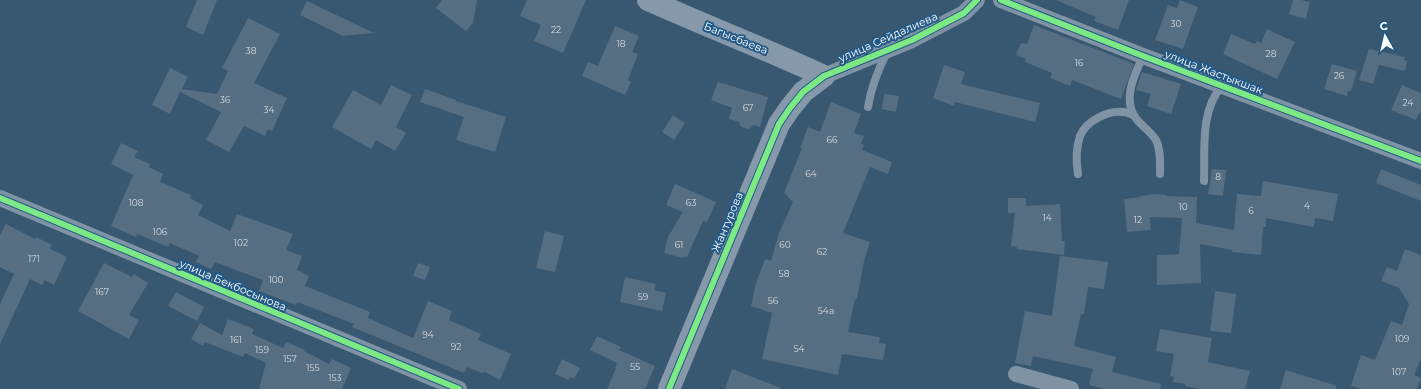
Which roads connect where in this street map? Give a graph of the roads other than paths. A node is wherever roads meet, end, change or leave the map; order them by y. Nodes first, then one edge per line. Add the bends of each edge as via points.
1 (648, 0) edge
2 (978, 0) edge
3 (1000, 0) edge
4 (888, 50) junction
5 (1142, 56) junction
6 (824, 76) junction
7 (1222, 86) junction
8 (1130, 93) junction
9 (868, 107) dead end
10 (1116, 112) junction
11 (1133, 114) junction
12 (1421, 161) edge
13 (1078, 174) dead end
14 (1160, 174) dead end
15 (1204, 181) dead end
16 (0, 198) edge
17 (1016, 374) dead end
18 (459, 389) edge
19 (669, 389) edge
20 (1071, 389) edge

1 - 6 street, Багысбаева
2 - 4 street, улица Сейдалиева via 964,13
3 - 5 street, улица Жастыкшак
4 - 6 street, улица Сейдалиева
4 - 9 lane via 875,78
5 - 7 street, улица Жастыкшак
5 - 8 lane
6 - 19 street, Жантурова via 803,92 779,124
7 - 12 street, улица Жастыкшак
7 - 15 lane via 1214,94 1206,126
8 - 10 lane via 1126,102
8 - 11 lane
10 - 11 lane
10 - 13 lane via 1099,117 1080,135 1076,162
11 - 14 lane via 1155,139
16 - 18 street, улица Бекбосынова
17 - 20 street

